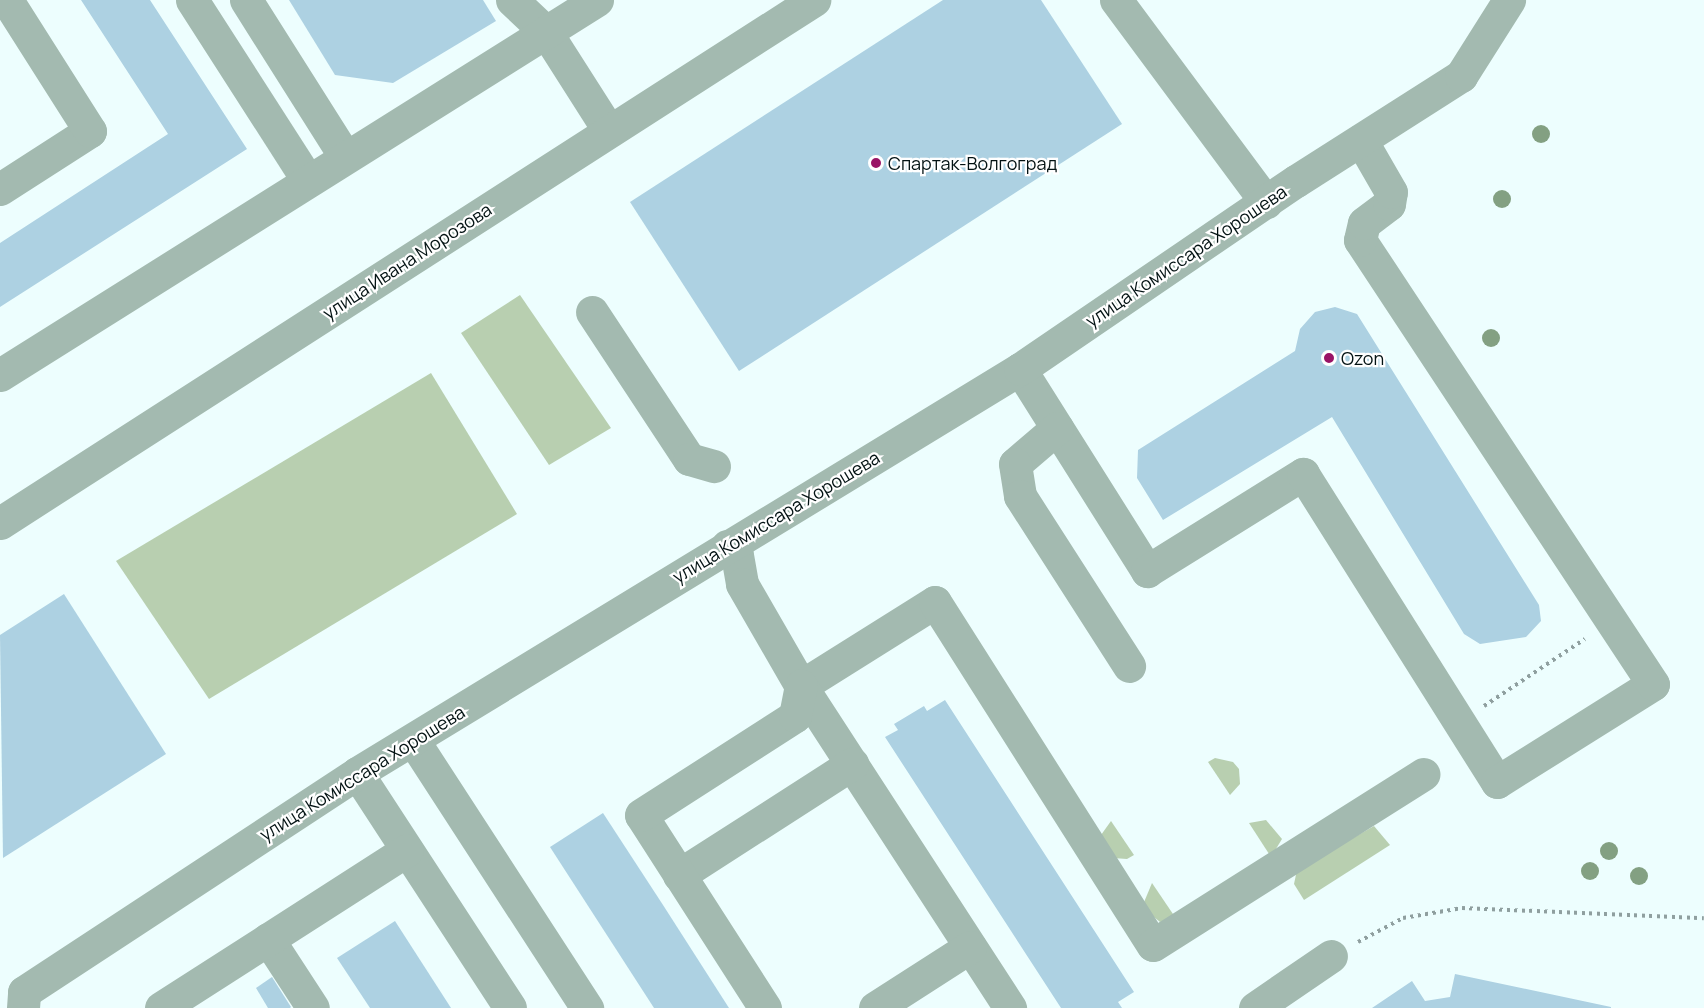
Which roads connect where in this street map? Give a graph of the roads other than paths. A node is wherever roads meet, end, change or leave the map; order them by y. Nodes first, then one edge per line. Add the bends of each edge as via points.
1 (7, 0) edge
2 (192, 0) edge
3 (246, 0) edge
4 (512, 0) edge
5 (597, 0) edge
6 (814, 0) edge
7 (1116, 0) edge
8 (1509, 0) edge
9 (546, 32) junction
10 (609, 131) junction
11 (1361, 140) junction
12 (344, 156) junction
13 (307, 179) junction
14 (0, 189) edge
15 (1266, 202) junction
16 (592, 312) dead end
17 (1020, 369) junction
18 (0, 375) edge
19 (1057, 428) junction
20 (714, 465) dead end
21 (0, 523) edge
22 (727, 546) junction
23 (1130, 666) dead end
24 (801, 686) junction
25 (413, 740) junction
26 (852, 764) junction
27 (357, 773) junction
28 (1423, 774) dead end
29 (407, 850) junction
30 (679, 875) junction
31 (268, 939) junction
32 (970, 947) junction
33 (1331, 956) road end
34 (23, 1008) edge
35 (161, 1008) edge
36 (313, 1008) edge
37 (510, 1008) edge
38 (587, 1008) edge
39 (765, 1008) edge
40 (875, 1008) edge
41 (1010, 1008) edge
42 (1255, 1008) edge

1 - 14 street via 90,131
2 - 13 street
3 - 12 street
4 - 9 street
5 - 9 street
6 - 10 street, улица Ивана Морозова
7 - 15 street
8 - 11 street, улица Комиссара Хорошева via 1461,76
9 - 10 street
9 - 12 street
10 - 21 street, улица Ивана Морозова
11 - 15 street, улица Комиссара Хорошева
11 - 19 street via 1391,192 1389,204 1364,223 1360,240 1653,684 1497,782 1302,474 1148,571
12 - 13 street
13 - 18 street
15 - 17 street, улица Комиссара Хорошева
16 - 20 street via 689,459
17 - 19 street
17 - 22 street, улица Комиссара Хорошева
19 - 23 street via 1016,464 1020,496
22 - 24 street via 737,555 742,584
22 - 25 street, улица Комиссара Хорошева
24 - 26 street
24 - 28 street via 935,602 1154,945
24 - 30 street via 795,716 641,815
25 - 27 street, улица Комиссара Хорошева
25 - 38 street
26 - 30 street
26 - 32 street
27 - 29 street
27 - 34 street, улица Комиссара Хорошева via 24,992
29 - 31 street
29 - 37 street
30 - 39 street
31 - 35 street
31 - 36 street
32 - 40 street
32 - 41 street
33 - 42 street

